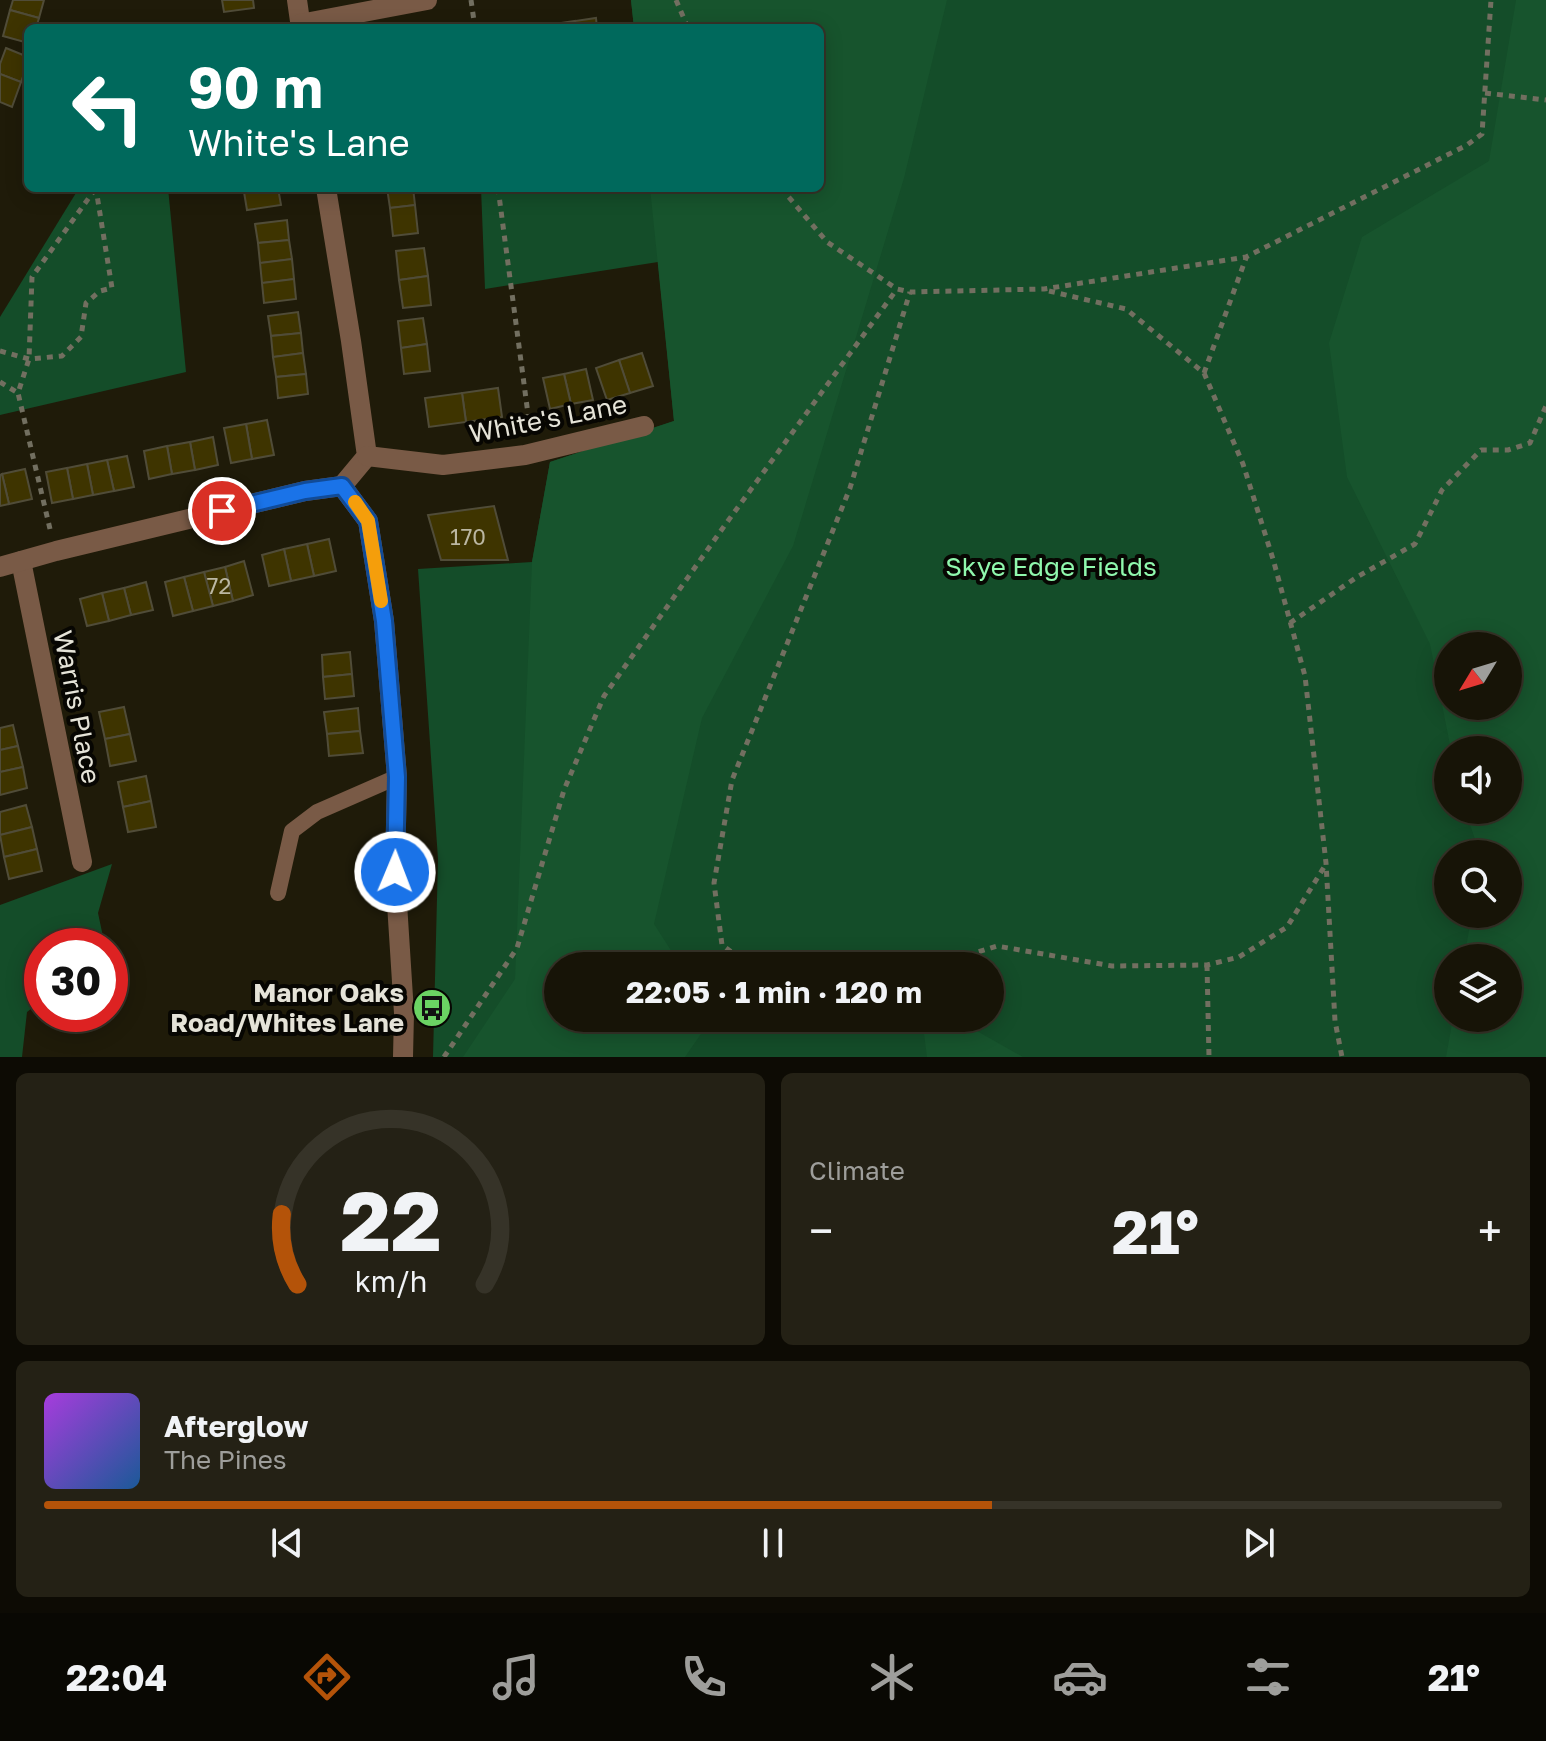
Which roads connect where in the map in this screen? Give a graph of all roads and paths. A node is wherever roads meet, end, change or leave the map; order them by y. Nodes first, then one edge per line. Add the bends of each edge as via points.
1 (297, 0) edge
2 (427, 0) edge
3 (471, 0) edge
4 (676, 0) edge
5 (1491, 0) edge
6 (300, 24) edge
7 (310, 24) edge
8 (474, 24) edge
9 (686, 24) edge
10 (1485, 93) junction
11 (1546, 100) edge
12 (93, 192) edge
13 (97, 192) edge
14 (327, 192) edge
15 (499, 192) edge
16 (784, 192) edge
17 (1246, 257) junction
18 (897, 289) junction
19 (1044, 289) junction
20 (910, 292) junction
21 (0, 351) edge
22 (29, 359) junction
23 (1204, 373) junction
24 (0, 382) edge
25 (18, 393) junction
26 (1546, 406) edge
27 (644, 426) dead end
28 (533, 453) junction
29 (367, 456) junction
30 (342, 486) junction
31 (56, 551) junction
32 (21, 561) junction
33 (0, 567) edge
34 (1290, 623) junction
35 (397, 777) junction
36 (82, 862) dead end
37 (1326, 863) junction
38 (278, 893) dead end
39 (731, 952) edge
40 (978, 952) edge
41 (1207, 965) junction
42 (403, 1057) edge
43 (444, 1057) edge
44 (1209, 1057) edge
45 (1342, 1057) edge

1 - 6 street
2 - 7 street
3 - 8 path
4 - 9 path
5 - 10 path
10 - 11 path
10 - 17 path via 1482,134 1467,145
12 - 22 path via 32,277
13 - 22 path via 112,288 86,303 81,337 62,356
14 - 29 street
15 - 28 path
16 - 18 path via 827,242
17 - 19 path
17 - 23 path
18 - 20 path
18 - 43 path via 604,696 564,790 517,948
19 - 20 path
19 - 23 path via 1126,309
20 - 39 path via 850,488 732,780 714,883 722,945
21 - 22 path
22 - 25 path
23 - 34 path via 1243,464
24 - 25 path
25 - 31 path
26 - 34 path via 1530,443 1481,450 1442,490 1415,544
27 - 28 street, White's Lane
28 - 29 street, White's Lane via 443,465
29 - 30 street
30 - 31 street
30 - 35 street via 368,521 384,621
31 - 32 street
32 - 33 street
32 - 36 street, Warris Place
34 - 37 path via 1305,676
35 - 38 lane via 317,812 292,831
35 - 42 street via 395,872
37 - 41 path via 1287,927 1239,957
37 - 45 path via 1335,1021
40 - 41 path via 997,946 1112,966
41 - 44 path

